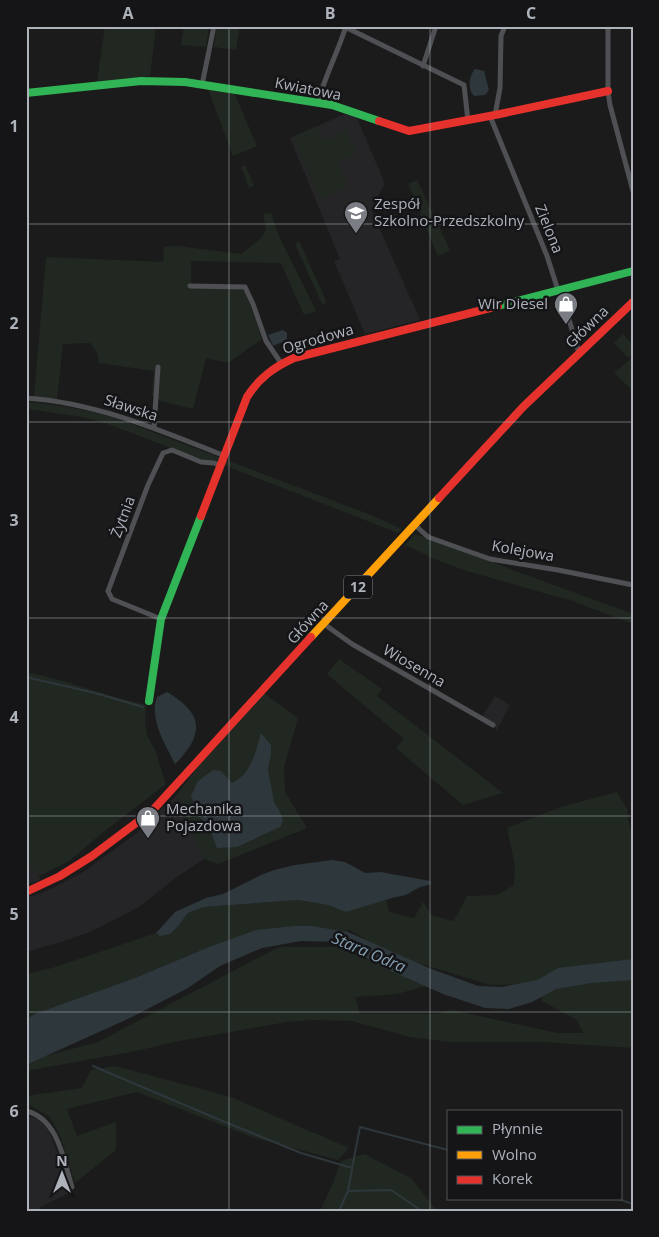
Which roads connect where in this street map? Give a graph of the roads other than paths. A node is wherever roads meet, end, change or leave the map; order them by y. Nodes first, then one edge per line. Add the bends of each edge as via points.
1 (214, 26) edge
2 (436, 26) edge
3 (505, 26) edge
4 (608, 26) edge
5 (346, 27) edge
6 (423, 66) junction
7 (202, 85) junction
8 (608, 91) junction
9 (26, 93) edge
10 (318, 102) junction
11 (493, 116) junction
12 (468, 121) junction
13 (633, 191) edge
14 (633, 272) edge
15 (190, 286) dead end
16 (559, 290) junction
17 (633, 302) edge
18 (579, 354) junction
19 (281, 363) junction
20 (158, 367) dead end
21 (26, 398) edge
22 (154, 428) junction
23 (225, 456) junction
24 (221, 466) junction
25 (415, 525) junction
26 (633, 585) edge
27 (161, 619) junction
28 (324, 624) junction
29 (149, 701) dead end
30 (494, 726) dead end
31 (26, 892) edge
32 (26, 1111) edge
33 (72, 1187) dead end

1 - 7 street
2 - 6 street
3 - 11 street via 501,36 500,88
4 - 8 street
5 - 6 street
5 - 10 street
6 - 12 street via 464,86
7 - 9 street, Kwiatowa via 141,81
7 - 10 street, Kwiatowa
8 - 11 street, Kwiatowa
8 - 13 street
10 - 12 street, Kwiatowa via 409,131
11 - 12 street, Kwiatowa
11 - 16 street, Zielona
14 - 16 street, Ogrodowa
15 - 19 street via 245,288 266,341
16 - 18 street, Zielona
16 - 19 street, Ogrodowa
17 - 18 street, Główna / 12
18 - 25 street, Główna / 12 via 523,407
19 - 23 street, Ogrodowa via 270,370 247,397
20 - 22 street
21 - 22 street, Sławska via 79,405
22 - 23 street, Sławska
23 - 24 street, Ogrodowa
24 - 27 street, Ogrodowa
24 - 27 street, Żytnia via 172,450 166,451 148,485 108,591 112,599
25 - 26 street, Kolejowa via 428,537 490,559
25 - 28 street, Główna / 12
27 - 29 street, Ogrodowa
28 - 30 street, Wiosenna via 374,657
28 - 31 street, Główna / 12 via 152,811 94,856
32 - 33 street via 41,1117 52,1131

